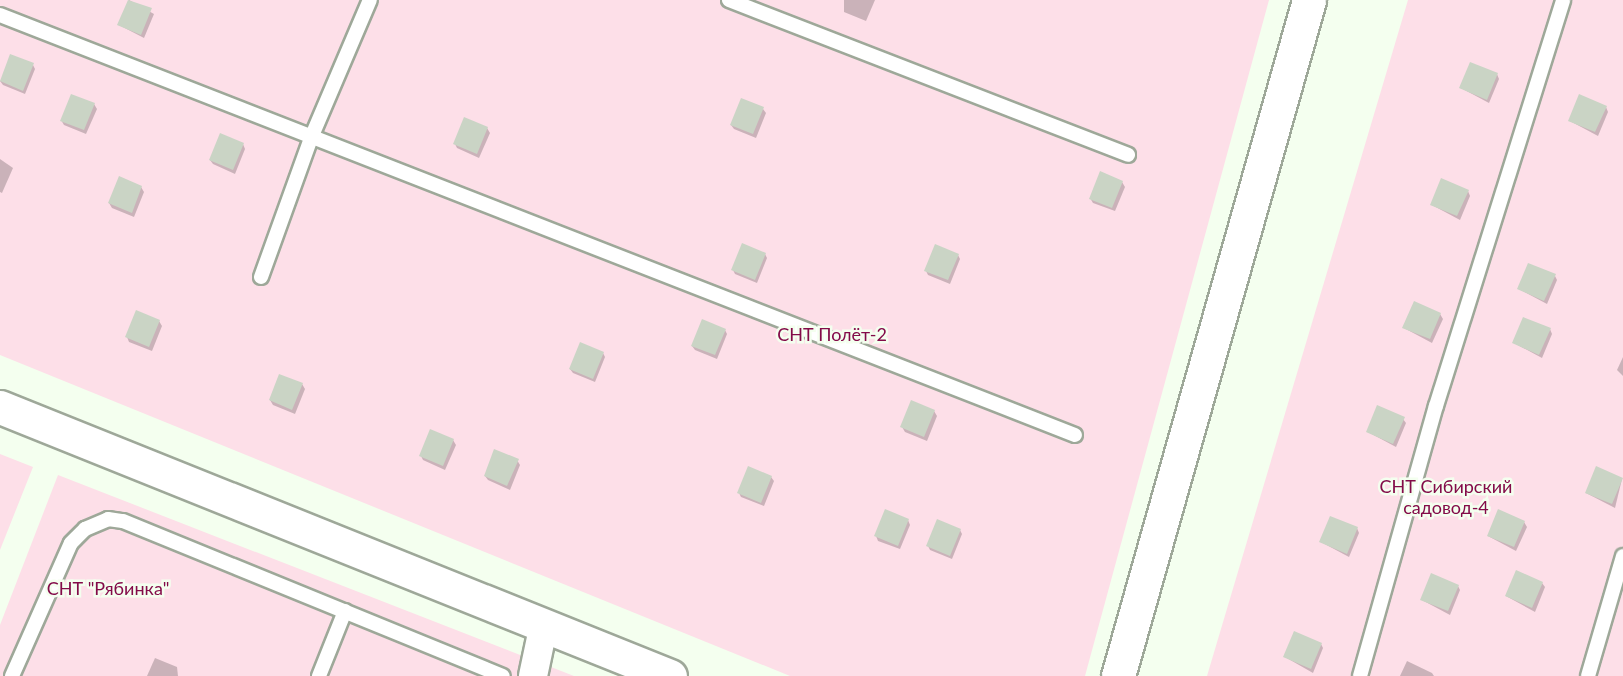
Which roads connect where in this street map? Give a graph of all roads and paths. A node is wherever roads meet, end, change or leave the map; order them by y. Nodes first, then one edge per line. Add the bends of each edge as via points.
1 (370, 0) edge
2 (729, 0) edge
3 (1309, 0) edge
4 (1563, 0) edge
5 (0, 15) edge
6 (311, 138) junction
7 (1128, 155) dead end
8 (261, 277) dead end
9 (0, 407) edge
10 (1075, 435) dead end
11 (1623, 556) edge
12 (345, 611) junction
13 (544, 624) junction
14 (12, 676) edge
15 (319, 676) edge
16 (502, 676) edge
17 (533, 676) edge
18 (669, 676) edge
19 (1119, 676) edge
20 (1360, 676) edge
21 (1588, 676) edge

1 - 6 lane
2 - 7 lane
3 - 19 street
4 - 20 lane via 1436,406
5 - 6 lane
6 - 8 lane
6 - 10 lane
9 - 13 street
11 - 21 lane
12 - 14 lane via 123,521 108,519 85,529 71,543
12 - 15 lane
12 - 16 lane
13 - 17 street
13 - 18 street

